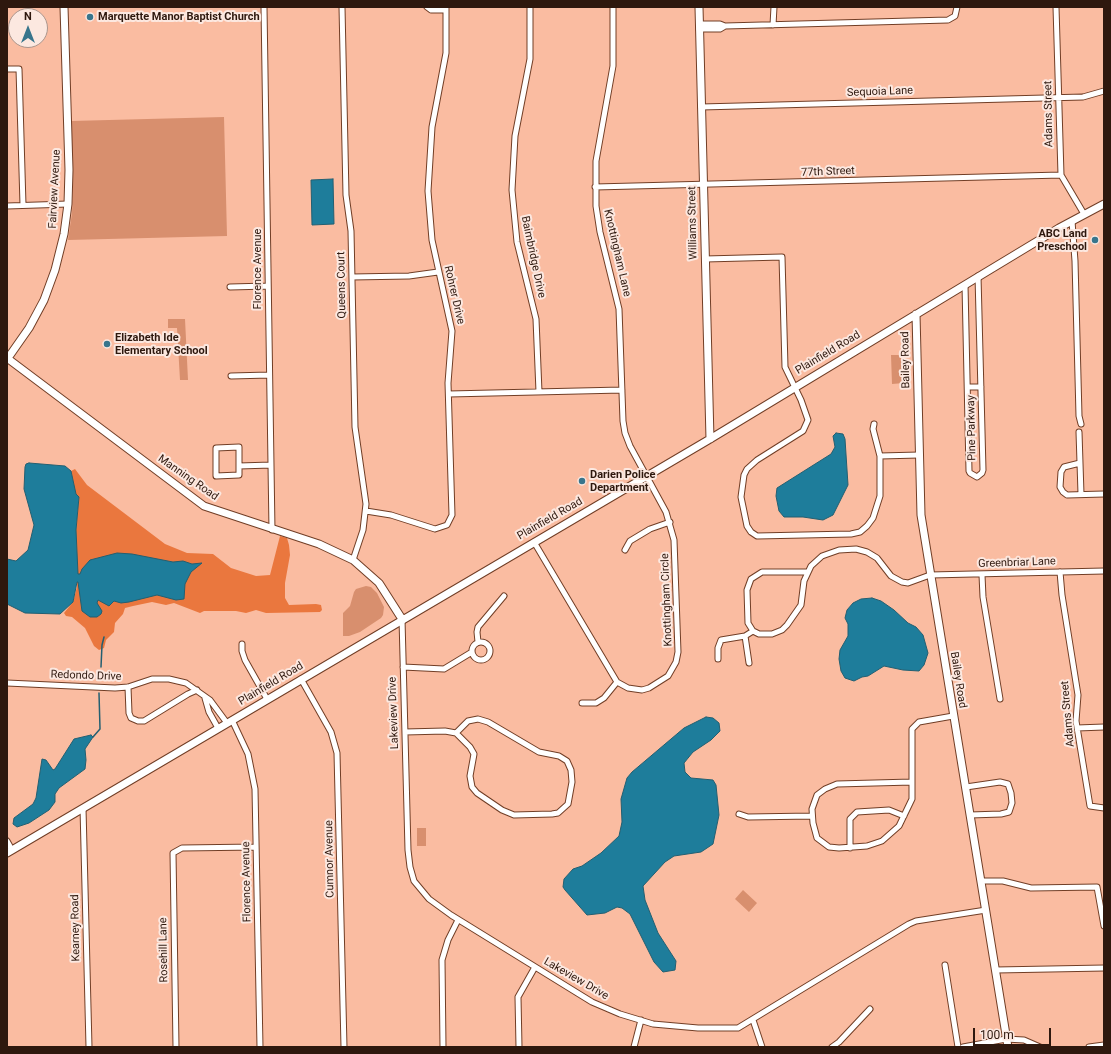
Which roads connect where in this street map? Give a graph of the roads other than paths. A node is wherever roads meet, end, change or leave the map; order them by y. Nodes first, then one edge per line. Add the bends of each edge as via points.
1 (64, 7) edge
2 (264, 7) edge
3 (342, 7) edge
4 (427, 7) edge
5 (530, 7) edge
6 (613, 7) edge
7 (698, 7) edge
8 (774, 7) edge
9 (957, 7) edge
10 (1056, 7) edge
11 (446, 8) edge
12 (773, 25) junction
13 (699, 27) junction
14 (7, 69) edge
15 (1104, 90) edge
16 (1058, 97) junction
17 (701, 107) junction
18 (1061, 175) junction
19 (703, 185) junction
20 (595, 187) junction
21 (68, 204) junction
22 (1104, 204) edge
23 (7, 206) edge
24 (23, 206) junction
25 (1084, 214) junction
26 (1072, 221) junction
27 (705, 259) junction
28 (438, 272) junction
29 (978, 276) junction
30 (352, 277) junction
31 (965, 285) junction
32 (268, 286) junction
33 (230, 287) dead end
34 (916, 314) junction
35 (8, 358) edge
36 (269, 375) junction
37 (231, 376) dead end
38 (794, 387) junction
39 (968, 387) junction
40 (981, 387) junction
41 (622, 390) junction
42 (539, 392) junction
43 (449, 394) junction
44 (874, 424) dead end
45 (1081, 424) dead end
46 (1079, 432) dead end
47 (710, 439) junction
48 (919, 455) junction
49 (880, 456) junction
50 (1080, 463) junction
51 (272, 465) junction
52 (239, 466) junction
53 (647, 476) junction
54 (1081, 494) junction
55 (1104, 494) edge
56 (366, 511) junction
57 (670, 522) junction
58 (272, 530) junction
59 (534, 542) junction
60 (625, 550) dead end
61 (353, 560) junction
62 (1104, 571) edge
63 (808, 572) junction
64 (1060, 572) junction
65 (930, 575) junction
66 (982, 575) junction
67 (504, 596) dead end
68 (402, 619) junction
69 (753, 631) junction
70 (745, 636) junction
71 (478, 642) junction
72 (242, 644) dead end
73 (472, 652) junction
74 (718, 659) dead end
75 (749, 663) dead end
76 (403, 667) junction
77 (301, 679) junction
78 (617, 682) junction
79 (7, 683) edge
80 (128, 687) junction
81 (197, 690) junction
82 (205, 698) junction
83 (268, 699) junction
84 (1000, 699) dead end
85 (582, 704) dead end
86 (953, 716) junction
87 (230, 722) junction
88 (1104, 727) edge
89 (218, 728) junction
90 (1077, 728) junction
91 (405, 732) junction
92 (456, 733) junction
93 (912, 782) junction
94 (966, 787) junction
95 (83, 808) junction
96 (1104, 808) edge
97 (739, 814) dead end
98 (970, 814) junction
99 (812, 816) junction
100 (904, 816) junction
101 (7, 841) edge
102 (256, 847) junction
103 (850, 848) junction
104 (10, 851) edge
105 (981, 881) junction
106 (986, 910) junction
107 (458, 920) junction
108 (1104, 926) edge
109 (945, 965) dead end
110 (534, 967) junction
111 (1104, 968) edge
112 (996, 970) junction
113 (870, 1009) dead end
114 (640, 1020) junction
115 (753, 1020) junction
116 (1006, 1039) junction
117 (1104, 1045) edge
118 (89, 1047) edge
119 (176, 1047) edge
120 (260, 1047) edge
121 (344, 1047) edge
122 (444, 1047) edge
123 (519, 1047) edge
124 (634, 1047) edge
125 (762, 1047) edge
126 (832, 1047) edge
127 (958, 1047) edge
128 (963, 1047) edge
129 (1008, 1047) edge
130 (1040, 1047) edge
131 (1089, 1047) edge

1 - 21 street, Fairview Avenue
2 - 32 street, Florence Avenue
3 - 30 street, Queens Court via 346,195 351,231
4 - 11 street, Rohrer Drive via 431,10
5 - 42 street, Baimbridge Drive via 530,59 515,136 512,190 517,242 536,319
6 - 20 street, Knottingham Lane via 613,66 598,143
7 - 13 street, Williams Street
8 - 12 street
9 - 12 street via 955,16 948,20
10 - 16 street, Adams Street
11 - 28 street, Rohrer Drive via 446,53 434,116 429,165 430,221
12 - 13 street via 720,24
13 - 17 street, Williams Street
14 - 24 street via 20,69
15 - 16 street, Sequoia Lane via 1083,97
16 - 17 street, Sequoia Lane
16 - 18 street, Adams Street
17 - 19 street, Williams Street
18 - 19 street, 77th Street
18 - 25 street, Adams Street
19 - 20 street, 77th Street
19 - 27 street, Williams Street
20 - 41 street, Knottingham Lane via 600,232 619,308
21 - 24 street
21 - 35 street, Fairview Avenue via 60,254 51,284 33,321
22 - 25 street, Plainfield Road
23 - 24 street
25 - 26 street, Plainfield Road
26 - 29 street, Plainfield Road
26 - 45 street via 1078,416
27 - 38 street via 782,257 784,360
27 - 47 street, Williams Street
28 - 30 street via 409,276
28 - 43 street, Rohrer Drive via 452,331
29 - 31 street, Plainfield Road
29 - 40 street, Pine Parkway
30 - 56 street, Queens Court via 355,427
31 - 34 street, Plainfield Road
31 - 39 street, Pine Parkway
32 - 33 street
32 - 36 street, Florence Avenue
34 - 38 street, Plainfield Road
34 - 48 street, Bailey Road
35 - 58 street, Manning Road via 198,502
36 - 37 street
36 - 51 street, Florence Avenue
38 - 47 street, Plainfield Road
38 - 49 street via 807,416 806,428 751,464 744,475 741,505 751,532 757,536 773,536 860,532 873,518 878,505
39 - 40 street
39 - 40 street, Pine Parkway via 969,470 977,477 983,470
41 - 42 street
41 - 53 street, Knottingham Lane via 625,433
42 - 43 street
43 - 56 street, Rohrer Drive via 452,515 449,522 435,529 391,515
44 - 49 street
46 - 50 street
47 - 53 street, Plainfield Road
48 - 49 street
48 - 65 street, Bailey Road via 921,515
50 - 54 street
50 - 54 street via 1064,467 1060,487 1067,495
51 - 52 street
51 - 58 street, Florence Avenue
52 - 52 street via 239,447 216,448 216,476 239,475
53 - 57 street, Knottingham Circle
53 - 59 street, Plainfield Road
54 - 55 street
56 - 61 street, Queens Court via 361,538
57 - 60 street via 650,529 630,541
57 - 78 street, Knottingham Circle via 676,559 676,662 668,676 646,689 632,690
58 - 61 street, Manning Road via 319,544
59 - 68 street, Plainfield Road
59 - 78 street
61 - 68 street, Manning Road via 379,584
62 - 64 street, Greenbriar Lane
63 - 65 street, Greenbriar Lane via 828,553 856,549 872,554 898,581 908,583
63 - 69 street via 804,581 801,605 787,625 772,634
63 - 69 street via 762,572 751,578 747,590 748,623
64 - 66 street, Greenbriar Lane
64 - 90 street, Adams Street via 1078,695
65 - 66 street, Greenbriar Lane
65 - 86 street, Bailey Road
66 - 84 street
67 - 71 street via 478,627
68 - 76 street, Lakeview Drive
68 - 77 street, Plainfield Road
69 - 70 street
70 - 74 street via 721,640
70 - 75 street
71 - 73 street via 473,646
71 - 73 street via 488,645 488,656 478,659
72 - 83 street via 245,660
73 - 76 street via 444,669
76 - 91 street, Lakeview Drive
77 - 83 street, Plainfield Road
77 - 121 street, Cumnor Avenue via 331,732 337,753
78 - 85 street via 604,698 596,703
79 - 80 street, Redondo Drive
80 - 81 street, Redondo Drive via 152,679 169,679 186,683
80 - 81 street via 129,713 131,718 138,721 144,721
81 - 82 street, Redondo Drive
82 - 87 street, Redondo Drive via 214,703
82 - 89 street, Redondo Drive
83 - 87 street, Plainfield Road
86 - 93 street via 919,722 912,729
86 - 94 street, Bailey Road
87 - 89 street, Plainfield Road
87 - 102 street, Florence Avenue via 248,754 253,775
88 - 90 street
89 - 95 street, Plainfield Road
90 - 96 street, Adams Street via 1090,806
91 - 92 street
91 - 107 street, Lakeview Drive via 408,850 412,876 429,899
92 - 92 street via 468,721 482,720 539,752 563,758 570,766 572,775 568,804 552,814 514,815 502,810 472,787 470,776 474,754
93 - 99 street via 833,785 818,795
93 - 100 street via 912,799
94 - 98 street, Bailey Road
94 - 98 street via 1000,782 1008,784 1011,793 1012,803 1009,812
95 - 104 street, Plainfield Road
95 - 118 street, Kearney Road
97 - 99 street via 748,817
98 - 105 street, Bailey Road
99 - 103 street via 815,833 821,841 833,848
100 - 103 street via 893,834 882,841
100 - 103 street via 889,810 857,812 850,819
101 - 104 street
102 - 119 street, Rosehill Lane via 182,848 173,853
102 - 120 street, Florence Avenue
105 - 106 street, Bailey Road
105 - 108 street via 1003,881 1026,888 1097,887
106 - 112 street, Bailey Road
106 - 115 street, Lakeview Drive via 909,924
107 - 110 street, Lakeview Drive
107 - 122 street via 442,960
109 - 127 street
110 - 114 street, Lakeview Drive via 592,1002
110 - 123 street via 518,997
111 - 112 street
112 - 116 street, Bailey Road
113 - 126 street
114 - 115 street, Lakeview Drive via 698,1028 738,1028
114 - 124 street
115 - 125 street
116 - 128 street
116 - 129 street, Bailey Road
116 - 130 street via 1024,1040
117 - 131 street

